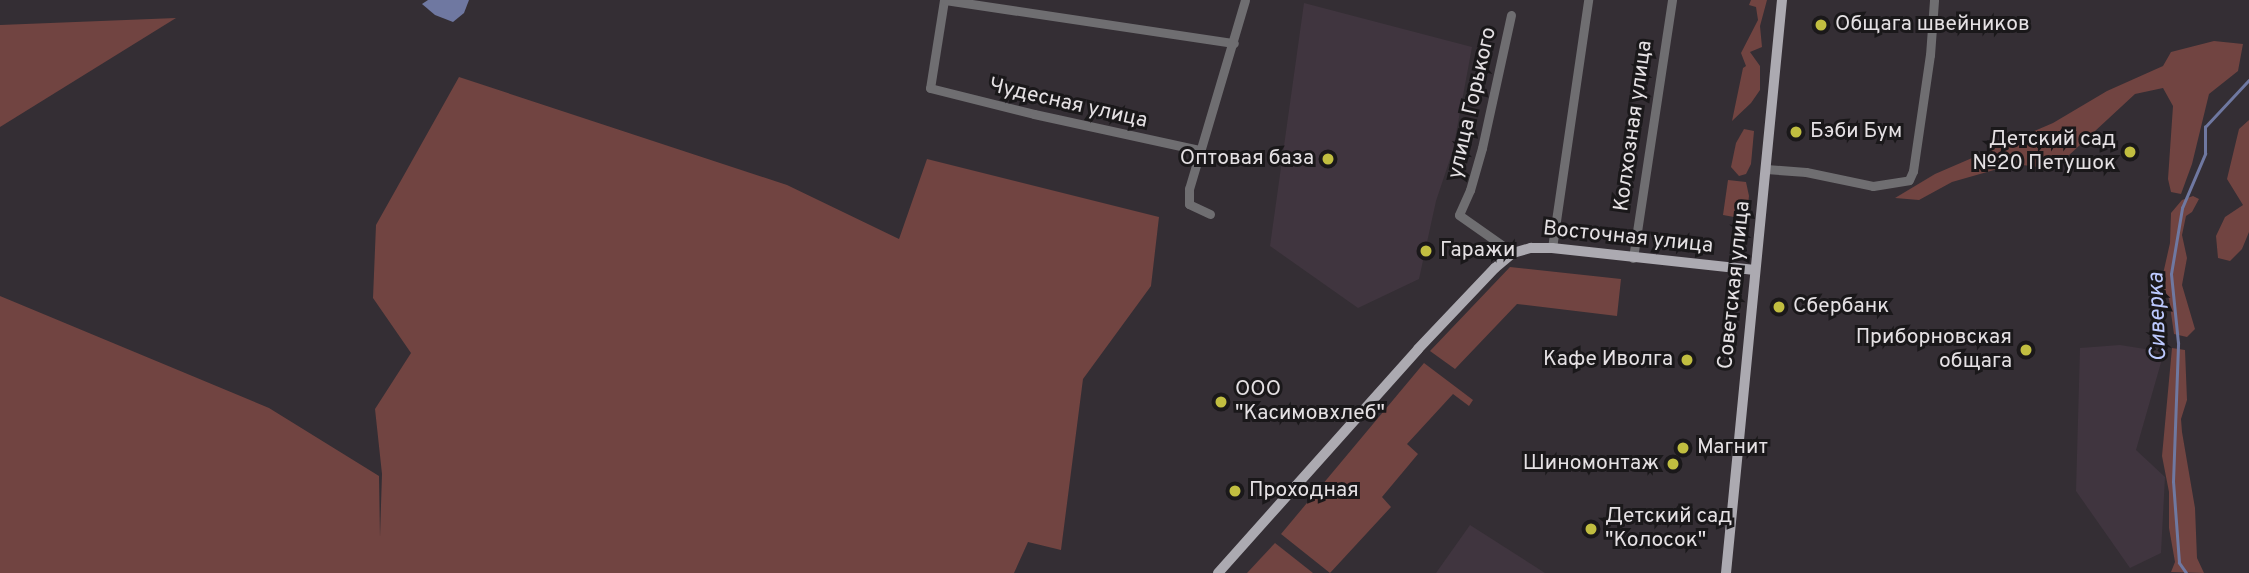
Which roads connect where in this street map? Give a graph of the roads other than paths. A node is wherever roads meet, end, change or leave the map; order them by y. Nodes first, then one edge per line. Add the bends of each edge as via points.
1 (944, 0) edge
2 (1245, 0) edge
3 (1588, 0) edge
4 (1672, 0) edge
5 (1782, 0) edge
6 (1934, 0) edge
7 (1511, 15) dead end
8 (1234, 43) junction
9 (1199, 150) junction
10 (1766, 169) junction
11 (1210, 214) dead end
12 (1552, 248) junction
13 (1513, 253) junction
14 (1633, 258) junction
15 (1755, 270) junction
16 (1218, 573) edge
17 (1726, 573) edge

1 - 8 street
1 - 9 street, Чудесная улица via 930,88
2 - 8 street
3 - 12 street
4 - 14 street, Колхозная улица
5 - 10 main road, Советская улица
6 - 10 street via 1930,55 1909,180 1873,186
7 - 13 street, улица Горького via 1482,148 1459,215
8 - 9 street
9 - 11 street via 1189,204
10 - 15 main road, Советская улица
12 - 13 main road, Восточная улица
12 - 14 main road, Восточная улица
13 - 16 main road, Восточная улица via 1418,349
14 - 15 main road, Восточная улица
15 - 17 main road, Советская улица

